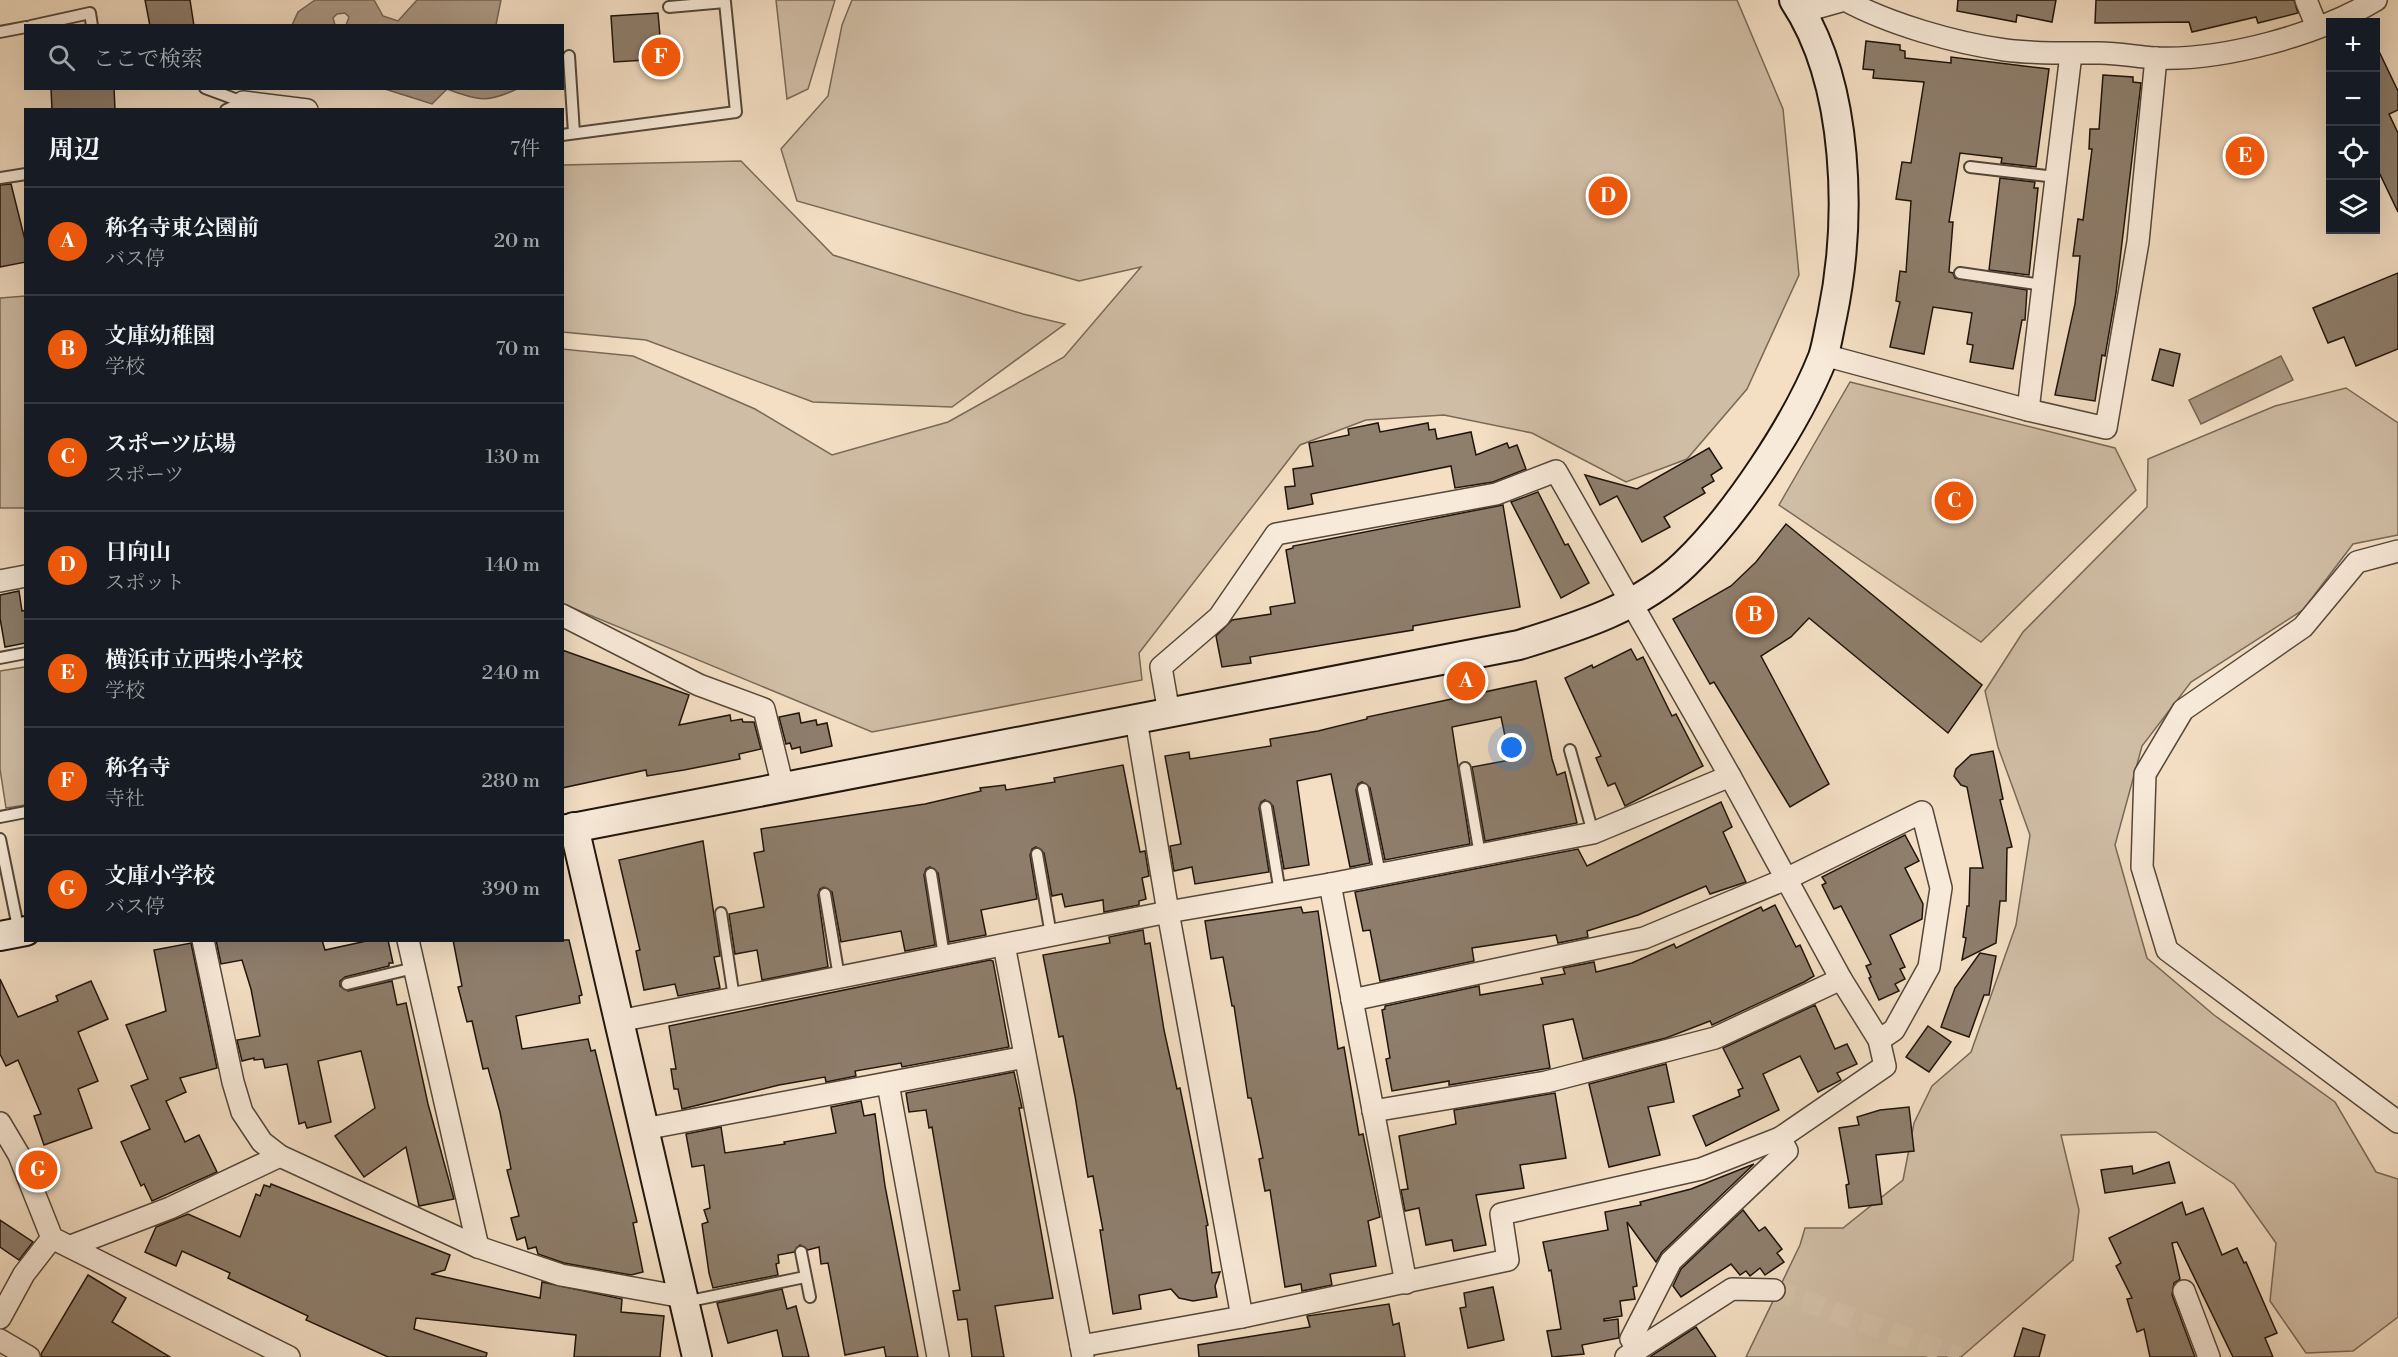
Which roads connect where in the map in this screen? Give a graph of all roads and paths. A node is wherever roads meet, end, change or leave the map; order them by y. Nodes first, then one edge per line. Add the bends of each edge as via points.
1 (1845, 0) edge
2 (2306, 0) edge
3 (2376, 0) edge
4 (1798, 6) edge
5 (669, 7) dead end
6 (41, 24) edge
7 (92, 24) edge
8 (24, 27) edge
9 (2317, 27) junction
10 (0, 32) edge
11 (2071, 54) junction
12 (569, 56) dead end
13 (2156, 58) junction
14 (209, 90) edge
15 (234, 106) edge
16 (270, 108) edge
17 (568, 134) edge
18 (1970, 167) dead end
19 (24, 174) edge
20 (2056, 177) junction
21 (0, 178) edge
22 (1960, 273) dead end
23 (2043, 285) junction
24 (1824, 355) junction
25 (2028, 410) junction
26 (2398, 551) edge
27 (24, 576) edge
28 (0, 581) edge
29 (1632, 603) junction
30 (564, 616) edge
31 (24, 653) edge
32 (0, 658) edge
33 (1169, 713) junction
34 (1136, 720) junction
35 (1570, 750) dead end
36 (1465, 768) dead end
37 (1730, 776) junction
38 (783, 787) junction
39 (1364, 789) dead end
40 (1266, 807) dead end
41 (24, 812) edge
42 (0, 818) edge
43 (568, 829) edge
44 (1593, 833) junction
45 (0, 839) edge
46 (1037, 854) dead end
47 (1480, 855) junction
48 (931, 874) dead end
49 (1380, 874) junction
50 (1786, 879) junction
51 (1330, 884) junction
52 (1280, 893) junction
53 (825, 894) dead end
54 (1168, 912) junction
55 (720, 913) dead end
56 (15, 933) edge
57 (1051, 935) junction
58 (203, 942) edge
59 (408, 942) edge
60 (1004, 945) junction
61 (944, 956) junction
62 (414, 968) junction
63 (839, 977) junction
64 (1841, 979) junction
65 (347, 984) dead end
66 (734, 998) junction
67 (1352, 1000) junction
68 (619, 1021) junction
69 (1879, 1040) junction
70 (1025, 1057) junction
71 (888, 1084) junction
72 (1373, 1111) junction
73 (2398, 1122) edge
74 (0, 1123) edge
75 (644, 1129) junction
76 (1780, 1138) junction
77 (280, 1156) junction
78 (61, 1242) junction
79 (478, 1247) junction
80 (801, 1252) dead end
81 (805, 1277) junction
82 (1406, 1282) junction
83 (1774, 1290) tunnel mouth
84 (2184, 1291) dead end
85 (810, 1298) dead end
86 (684, 1299) junction
87 (1242, 1317) junction
88 (0, 1318) edge
89 (0, 1340) edge
90 (1082, 1351) edge
91 (1632, 1353) edge
92 (29, 1357) edge
93 (289, 1357) edge
94 (697, 1357) edge
95 (938, 1357) edge
96 (2209, 1357) edge

1 - 4 street
1 - 11 street via 1880,18 2005,50
2 - 9 street
3 - 9 street
4 - 24 street via 1821,56 1840,136 1845,211 1838,289
5 - 17 lane via 725,2 736,112
6 - 7 lane via 90,14
8 - 10 lane
9 - 13 street via 2238,52
11 - 13 street
11 - 20 street
12 - 17 lane
13 - 25 street via 2138,242 2106,428
14 - 15 lane
15 - 16 street
18 - 20 lane
19 - 21 lane
20 - 23 street
22 - 23 lane
23 - 25 street
24 - 25 street
24 - 29 street via 1780,441 1728,514 1684,565
26 - 73 street via 2357,562 2303,627 2183,710 2145,774 2142,867 2167,950
27 - 28 street
29 - 33 street via 1592,622 1519,645
29 - 33 street via 1556,471 1496,494 1276,534 1219,617 1161,667
29 - 37 street
30 - 38 street via 699,685 764,709
31 - 32 lane
33 - 34 street
34 - 38 street
34 - 54 street
35 - 44 lane
36 - 47 lane
37 - 44 street
37 - 50 street
38 - 43 street
39 - 49 lane
40 - 52 lane
41 - 42 lane
43 - 68 street
44 - 47 street
45 - 56 lane
46 - 57 lane
47 - 49 street
48 - 61 lane
49 - 51 street
50 - 64 street
50 - 67 street via 1644,938
50 - 69 street via 1922,812 1941,888 1929,967 1893,1030
51 - 52 street
51 - 67 street
52 - 54 street
53 - 63 lane
54 - 57 street
54 - 87 street
55 - 66 lane
57 - 60 street
58 - 77 street via 242,1112 262,1142
59 - 62 street
60 - 61 street
60 - 70 street
61 - 63 street
62 - 65 lane
62 - 79 street
63 - 66 street
64 - 69 street
64 - 72 street via 1715,1038 1546,1082
66 - 68 street
67 - 72 street
68 - 75 street
69 - 76 street via 1885,1066
70 - 71 street
70 - 90 street
71 - 75 street
71 - 95 street
72 - 82 street
74 - 78 street
75 - 86 street
76 - 82 street via 1701,1169 1501,1214 1508,1260
76 - 91 street via 1787,1151 1671,1261 1631,1339
77 - 78 street via 170,1209
77 - 79 street
78 - 88 street via 24,1274
78 - 93 street
79 - 86 street via 561,1275
80 - 81 lane
81 - 85 lane
81 - 86 lane
82 - 87 street
83 - 91 street via 1732,1289
84 - 96 street
86 - 94 street
87 - 90 street
89 - 92 street

